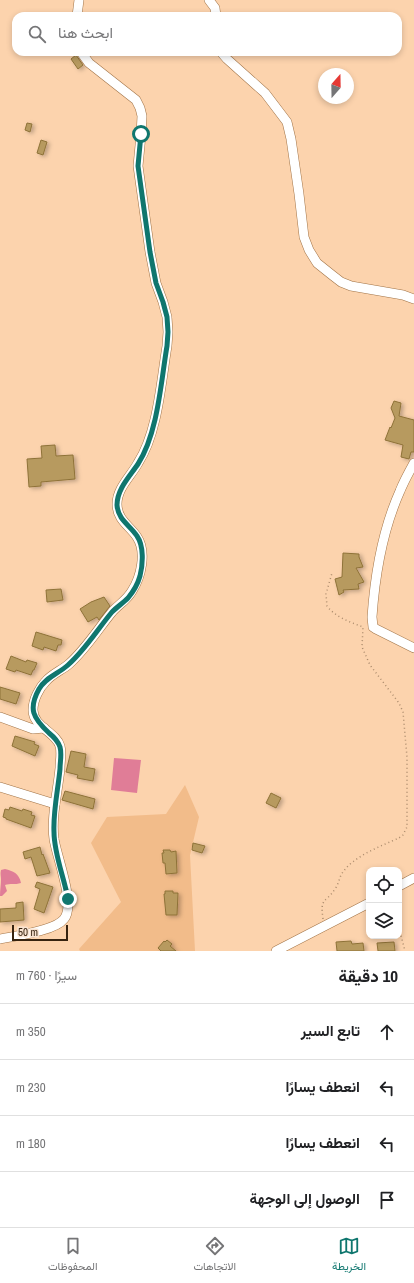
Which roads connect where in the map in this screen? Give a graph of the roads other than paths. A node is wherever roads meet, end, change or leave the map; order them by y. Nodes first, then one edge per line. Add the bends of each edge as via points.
1 (80, 0) edge
2 (209, 0) edge
3 (78, 12) edge
4 (216, 12) edge
5 (84, 56) edge
6 (224, 56) edge
7 (414, 298) edge
8 (414, 463) edge
9 (414, 648) edge
10 (0, 717) edge
11 (44, 728) junction
12 (0, 787) edge
13 (55, 804) junction
14 (414, 878) edge
15 (402, 884) edge
16 (366, 905) edge
17 (0, 939) edge
18 (276, 951) edge

1 - 3 street
2 - 4 street
5 - 11 street via 136,100 140,108 142,125 138,166 150,252 156,283 167,317 168,332 152,434 139,463 122,488 117,504 123,521 137,535 140,543 140,575 129,597 113,611 78,655 45,681 40,688 33,710 34,716
6 - 7 street via 265,93 287,122 304,237 317,263 341,282 351,286
8 - 9 street via 400,489 380,552 372,617 373,627
10 - 11 street via 33,729
11 - 13 street via 60,746
12 - 13 street
13 - 17 street via 54,832 68,899 67,915 55,926
14 - 15 street
16 - 18 street

